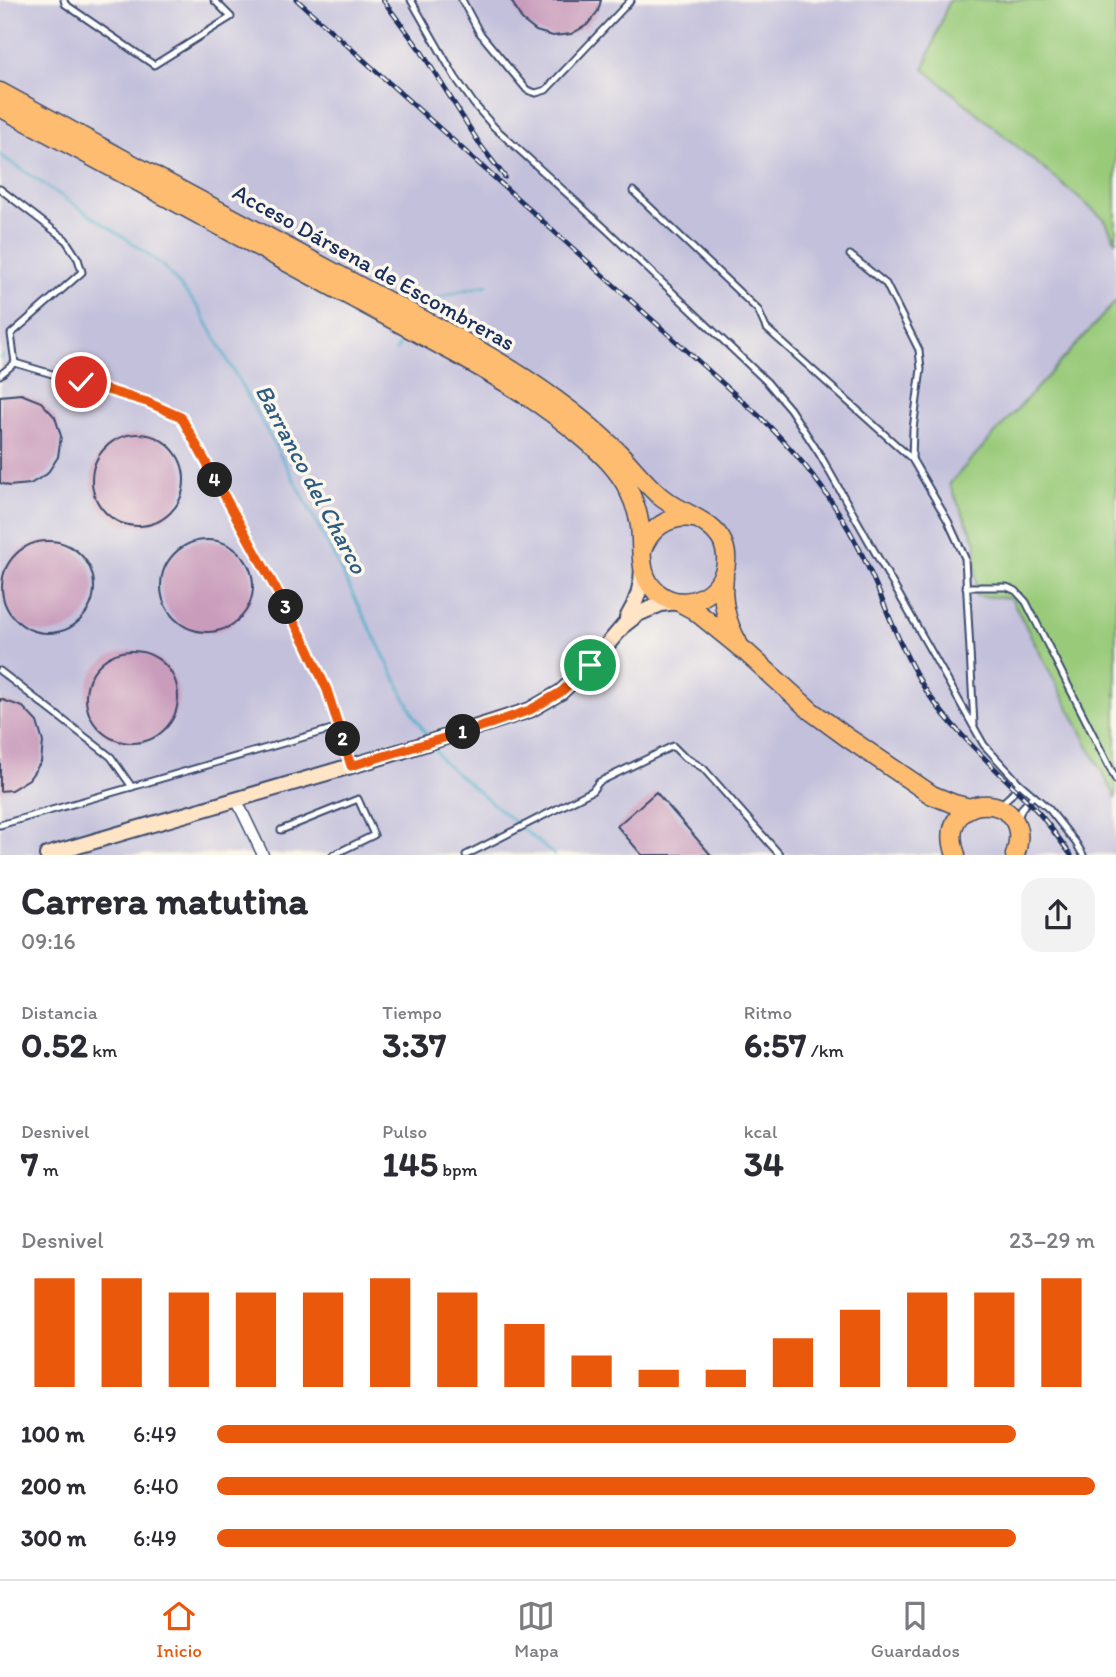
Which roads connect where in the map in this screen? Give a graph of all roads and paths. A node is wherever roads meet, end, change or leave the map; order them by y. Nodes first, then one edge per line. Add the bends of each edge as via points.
1 (64, 0) edge
2 (214, 0) edge
3 (411, 0) edge
4 (462, 0) edge
5 (631, 0) edge
6 (2, 97) edge
7 (0, 189) edge
8 (633, 191) dead end
9 (850, 255) dead end
10 (15, 363) junction
11 (0, 375) edge
12 (912, 459) junction
13 (699, 520) junction
14 (641, 559) junction
15 (726, 565) junction
16 (966, 587) junction
17 (678, 602) junction
18 (614, 636) junction
19 (747, 653) junction
20 (0, 671) edge
21 (339, 727) junction
22 (974, 728) junction
23 (351, 766) junction
24 (1116, 780) edge
25 (1019, 783) junction
26 (132, 787) junction
27 (932, 795) junction
28 (1033, 796) junction
29 (236, 799) junction
30 (998, 806) junction
31 (970, 808) junction
32 (0, 825) edge
33 (281, 830) dead end
34 (952, 830) junction
35 (1020, 843) edge
36 (47, 855) edge
37 (263, 855) edge
38 (333, 855) edge
39 (467, 855) edge
40 (780, 855) edge
41 (956, 855) edge
42 (1083, 855) edge

1 - 2 lane via 154,65 232,17
3 - 22 lane via 455,77 494,127 767,382 790,409
4 - 5 lane via 487,42 527,90 536,93 547,90
6 - 13 highway, Acceso Dársena de Escombreras via 516,373 586,423 663,499
6 - 14 highway, Acceso Dársena de Escombreras via 546,408 609,461 623,480 637,513
7 - 10 lane via 65,239 82,272 11,334
8 - 12 lane via 758,310 766,328
9 - 12 lane via 886,284 919,350
10 - 11 lane
10 - 21 lane via 147,402 181,417 305,642
12 - 16 lane via 965,558
13 - 14 highway via 679,517 660,525 647,538
13 - 15 highway, Acceso Dársena de Escombreras via 722,542
14 - 17 highway, Acceso Dársena de Escombreras via 654,590
14 - 18 main road via 638,598
15 - 17 highway via 711,593
15 - 19 highway via 725,609 732,631
16 - 22 lane
16 - 24 lane via 1007,587 1026,602
17 - 18 main road via 645,609
17 - 19 highway, Acceso Dársena de Escombreras
18 - 23 main road via 561,692 530,710
19 - 27 highway, Acceso Dársena de Escombreras via 811,710
20 - 26 lane via 111,757
21 - 23 lane
21 - 26 lane
22 - 25 lane
23 - 29 main road
25 - 28 lane
25 - 30 lane
26 - 32 lane
27 - 31 highway
27 - 34 highway
28 - 35 lane via 1022,808
28 - 42 lane
29 - 36 main road
29 - 37 street
30 - 31 highway
30 - 35 highway via 1006,811
31 - 34 highway
33 - 38 lane via 358,799 374,835
34 - 41 highway
39 - 40 lane via 673,746 703,768

